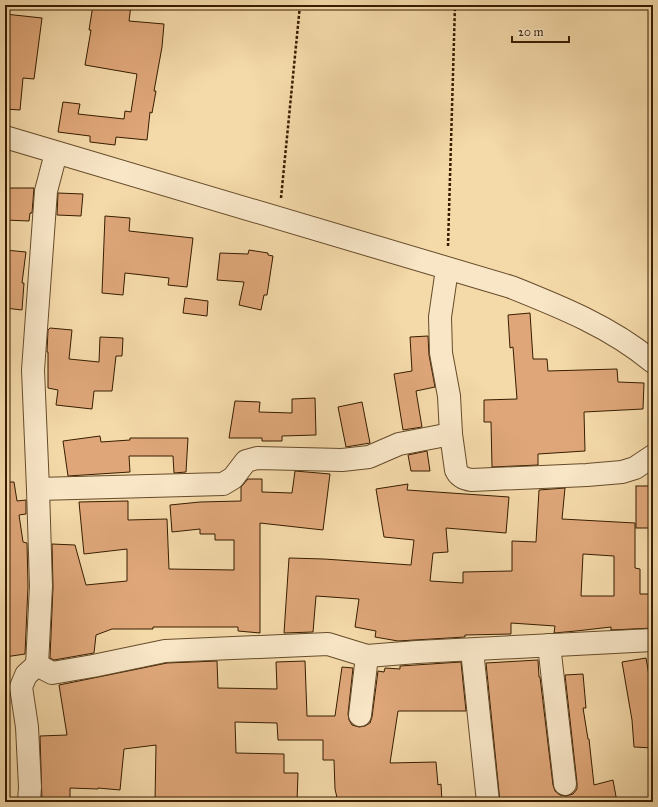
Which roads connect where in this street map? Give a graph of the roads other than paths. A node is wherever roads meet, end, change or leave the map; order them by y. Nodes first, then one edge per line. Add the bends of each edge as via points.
1 (5, 137) edge
2 (56, 153) junction
3 (447, 269) junction
4 (653, 362) edge
5 (451, 434) junction
6 (653, 456) edge
7 (38, 489) junction
8 (653, 640) edge
9 (549, 645) junction
10 (472, 650) junction
11 (368, 656) junction
12 (37, 665) junction
13 (13, 688) edge
14 (360, 715) dead end
15 (565, 784) dead end
16 (29, 802) edge
17 (488, 802) edge

1 - 2 street
2 - 3 street
2 - 7 street via 46,191 33,370
3 - 4 street via 511,287 563,308 602,327
3 - 5 street via 440,317 441,353 449,396
5 - 6 street via 458,475 472,480 622,472 635,468
5 - 7 street via 399,444 369,456 342,460 257,458 246,461 233,478 223,484
7 - 12 street via 41,586
8 - 9 street
9 - 10 street
9 - 15 street
10 - 11 street
10 - 17 street
11 - 12 street via 328,644 164,651 52,673
11 - 14 street
12 - 13 street
13 - 16 street via 27,727

